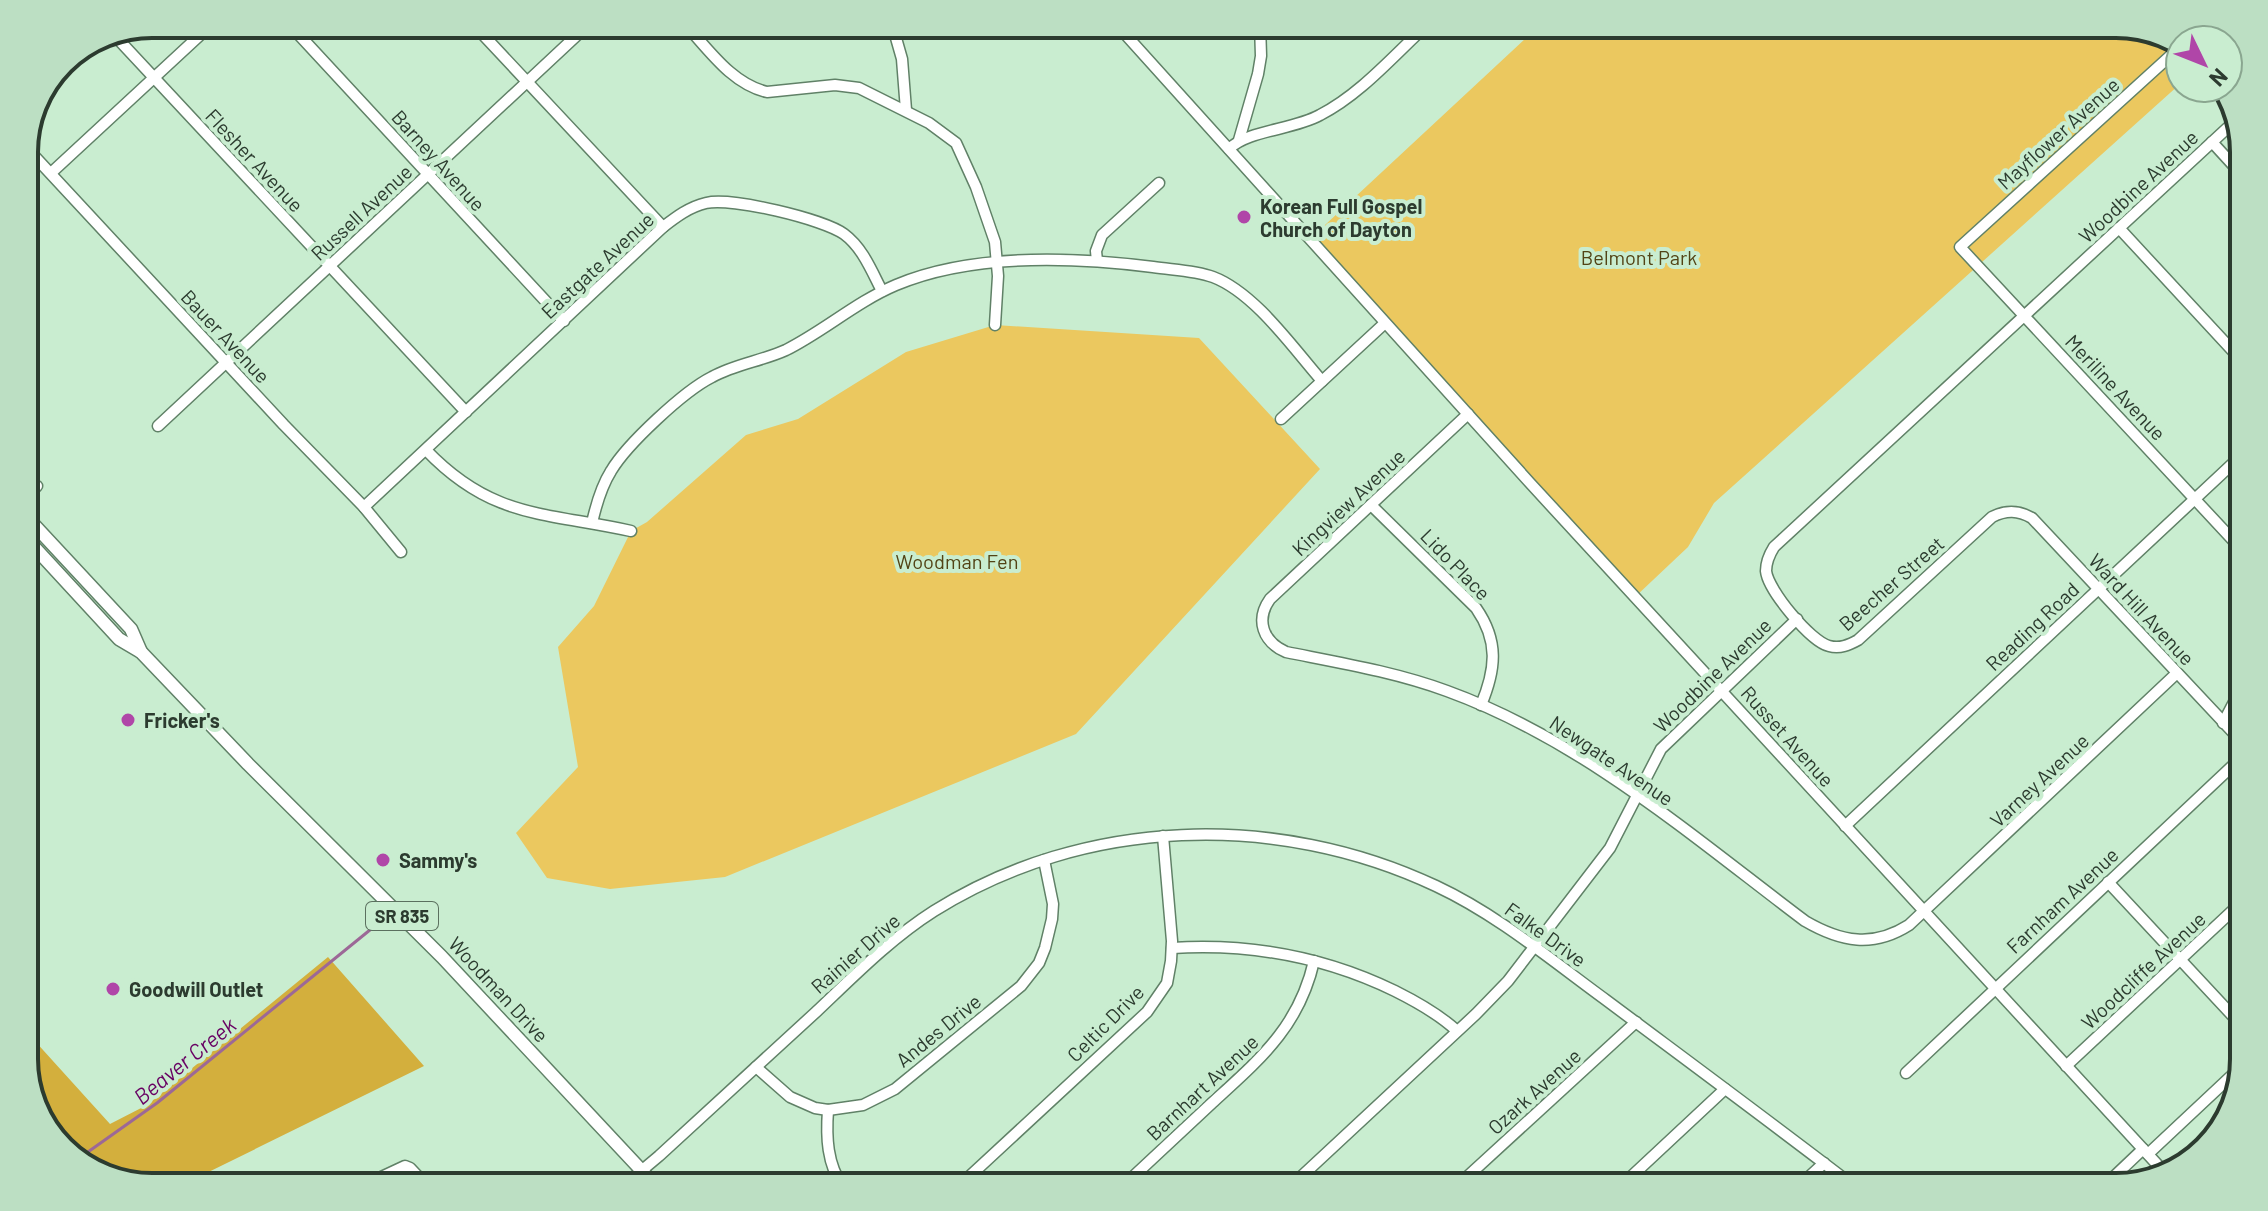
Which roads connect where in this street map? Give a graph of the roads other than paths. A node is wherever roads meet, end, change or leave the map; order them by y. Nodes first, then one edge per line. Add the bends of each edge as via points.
1 (197, 38) edge
2 (302, 38) edge
3 (486, 38) edge
4 (574, 38) edge
5 (698, 38) edge
6 (896, 38) edge
7 (1129, 38) edge
8 (1259, 38) edge
9 (1413, 38) edge
10 (121, 43) edge
11 (2164, 62) edge
12 (155, 78) junction
13 (527, 82) junction
14 (906, 110) junction
15 (2228, 128) edge
16 (1239, 140) junction
17 (2212, 142) junction
18 (1229, 149) junction
19 (38, 160) edge
20 (2230, 162) edge
21 (51, 173) junction
22 (428, 174) junction
23 (1159, 183) dead end
24 (663, 227) junction
25 (2119, 228) junction
26 (1960, 247) joint
27 (997, 261) junction
28 (1097, 261) junction
29 (330, 266) junction
30 (882, 291) junction
31 (2025, 315) junction
32 (564, 321) junction
33 (1385, 323) junction
34 (995, 325) dead end
35 (2230, 348) edge
36 (226, 362) junction
37 (1322, 381) junction
38 (466, 412) junction
39 (1468, 414) junction
40 (1281, 419) dead end
41 (158, 426) dead end
42 (426, 450) junction
43 (2230, 466) edge
44 (2194, 499) junction
45 (1371, 505) junction
46 (364, 507) junction
47 (2007, 511) joint
48 (592, 523) junction
49 (38, 529) edge
50 (631, 531) dead end
51 (2230, 537) edge
52 (38, 551) edge
53 (401, 552) dead end
54 (2099, 588) junction
55 (107, 603) junction
56 (96, 612) junction
57 (1797, 619) junction
58 (1262, 623) joint
59 (141, 652) junction
60 (2177, 673) junction
61 (1721, 690) junction
62 (1481, 705) junction
63 (2230, 710) edge
64 (2223, 723) junction
65 (2230, 730) edge
66 (2230, 768) edge
67 (1637, 795) junction
68 (1845, 826) junction
69 (1163, 836) junction
70 (1044, 860) junction
71 (2108, 882) junction
72 (1924, 911) junction
73 (2230, 913) edge
74 (1172, 948) junction
75 (1535, 948) junction
76 (2180, 959) junction
77 (1314, 961) junction
78 (1995, 988) junction
79 (2230, 1013) edge
80 (1636, 1022) junction
81 (1457, 1031) junction
82 (2066, 1066) junction
83 (756, 1067) junction
84 (1906, 1073) dead end
85 (2228, 1078) edge
86 (1725, 1089) junction
87 (828, 1110) junction
88 (2145, 1151) junction
89 (1824, 1163) junction
90 (2158, 1165) edge
91 (641, 1171) junction
92 (390, 1173) edge
93 (415, 1173) edge
94 (639, 1173) edge
95 (837, 1173) edge
96 (973, 1173) edge
97 (1137, 1173) edge
98 (1305, 1173) edge
99 (1471, 1173) edge
100 (1635, 1173) edge
101 (1813, 1173) edge
102 (1837, 1173) edge
103 (2120, 1173) edge

1 - 12 street
2 - 22 street, Barney Avenue
3 - 13 street
4 - 13 street, Russell Avenue
5 - 14 street via 756,90 848,85
6 - 14 street
7 - 18 street, Russet Avenue
8 - 16 street via 1258,74
9 - 16 street via 1331,109 1298,125
10 - 12 street, Flesher Avenue
11 - 26 street, Mayflower Avenue
12 - 21 street
12 - 29 street, Flesher Avenue
13 - 22 street, Russell Avenue
13 - 24 street
14 - 27 street via 949,136 962,151 991,227
15 - 17 street, Woodbine Avenue
16 - 18 street
17 - 20 street
17 - 25 street, Woodbine Avenue
18 - 33 street, Russet Avenue
19 - 21 street, Bauer Avenue
21 - 36 street, Bauer Avenue
22 - 29 street, Russell Avenue
22 - 32 street, Barney Avenue
23 - 28 street via 1102,235
24 - 30 street, Eastgate Avenue via 694,206 715,201 821,223 854,244
24 - 32 street, Eastgate Avenue
25 - 31 street, Woodbine Avenue
25 - 35 street
26 - 31 street, Meriline Avenue
27 - 28 street
27 - 30 street
27 - 34 street
28 - 37 street via 1196,272 1226,283 1252,302
29 - 36 street, Russell Avenue
29 - 38 street, Flesher Avenue
30 - 48 street via 794,346 714,375 688,393 619,460 604,484
31 - 44 street, Meriline Avenue
31 - 57 street, Woodbine Avenue via 1774,547 1767,563 1769,582
32 - 38 street, Eastgate Avenue
33 - 37 street
33 - 39 street, Russet Avenue
36 - 41 street, Russell Avenue
36 - 46 street, Bauer Avenue
37 - 40 street
38 - 42 street, Eastgate Avenue
39 - 45 street, Kingview Avenue
39 - 61 street, Russet Avenue
42 - 46 street, Eastgate Avenue
42 - 48 street via 454,477 492,501
43 - 44 street, Reading Road
44 - 51 street, Meriline Avenue
44 - 54 street, Reading Road
45 - 58 street, Kingview Avenue via 1270,599
45 - 62 street, Lido Place via 1484,619 1494,654
46 - 53 street, Bauer Avenue
47 - 54 street, Ward Hill Avenue via 2032,518
47 - 57 street, Beecher Street via 1992,517 1851,644 1823,644
48 - 50 street
49 - 55 main road, Woodman Drive / SR 835
52 - 56 main road, Woodman Drive / SR 835
54 - 60 street, Ward Hill Avenue
54 - 68 street, Reading Road
55 - 56 main road
55 - 59 main road, Woodman Drive / SR 835 via 131,629
56 - 59 main road, Woodman Drive / SR 835 via 119,639
57 - 61 street, Woodbine Avenue
58 - 62 street, Newgate Avenue via 1272,644 1286,652 1412,679
59 - 91 main road, Woodman Drive / SR 835 via 451,966
60 - 64 street, Ward Hill Avenue
60 - 72 street, Varney Avenue
61 - 67 street, Woodbine Avenue via 1661,749
61 - 68 street, Russet Avenue
62 - 67 street, Newgate Avenue via 1559,743
63 - 64 street
64 - 65 street, Ward Hill Avenue
66 - 71 street, Farnham Avenue
67 - 72 street, Newgate Avenue via 1805,921 1835,937 1886,937
67 - 75 street, Woodbine Avenue via 1610,848
68 - 72 street, Russet Avenue
69 - 70 street, Rainier Drive
69 - 74 street, Celtic Drive
69 - 75 street, Falke Drive via 1269,837 1367,858 1450,893
70 - 83 street, Rainier Drive via 985,883 930,913
70 - 87 street, Andes Drive via 1052,919 1030,976 895,1089 863,1105
71 - 76 street
71 - 78 street, Farnham Avenue
72 - 78 street, Russet Avenue
73 - 76 street, Woodcliffe Avenue
74 - 77 street via 1263,950
74 - 96 street, Celtic Drive via 1167,983 1147,1012
75 - 80 street, Falke Drive
75 - 81 street, Woodbine Avenue
76 - 79 street
76 - 82 street, Woodcliffe Avenue
77 - 81 street via 1381,985
77 - 97 street, Barnhart Avenue via 1300,1003 1270,1049
78 - 82 street, Russet Avenue
78 - 84 street, Farnham Avenue
80 - 86 street, Falke Drive
80 - 99 street, Ozark Avenue
81 - 98 street, Woodbine Avenue
82 - 88 street, Russet Avenue
83 - 87 street, Andes Drive via 790,1097
83 - 91 street, Rainier Drive
85 - 88 street
86 - 89 street, Falke Drive
86 - 100 street
87 - 95 street via 827,1144
88 - 90 street, Russet Avenue
88 - 103 street
89 - 101 street
89 - 102 street, Falke Drive
91 - 94 street, Rainier Drive
92 - 93 street via 405,1166

